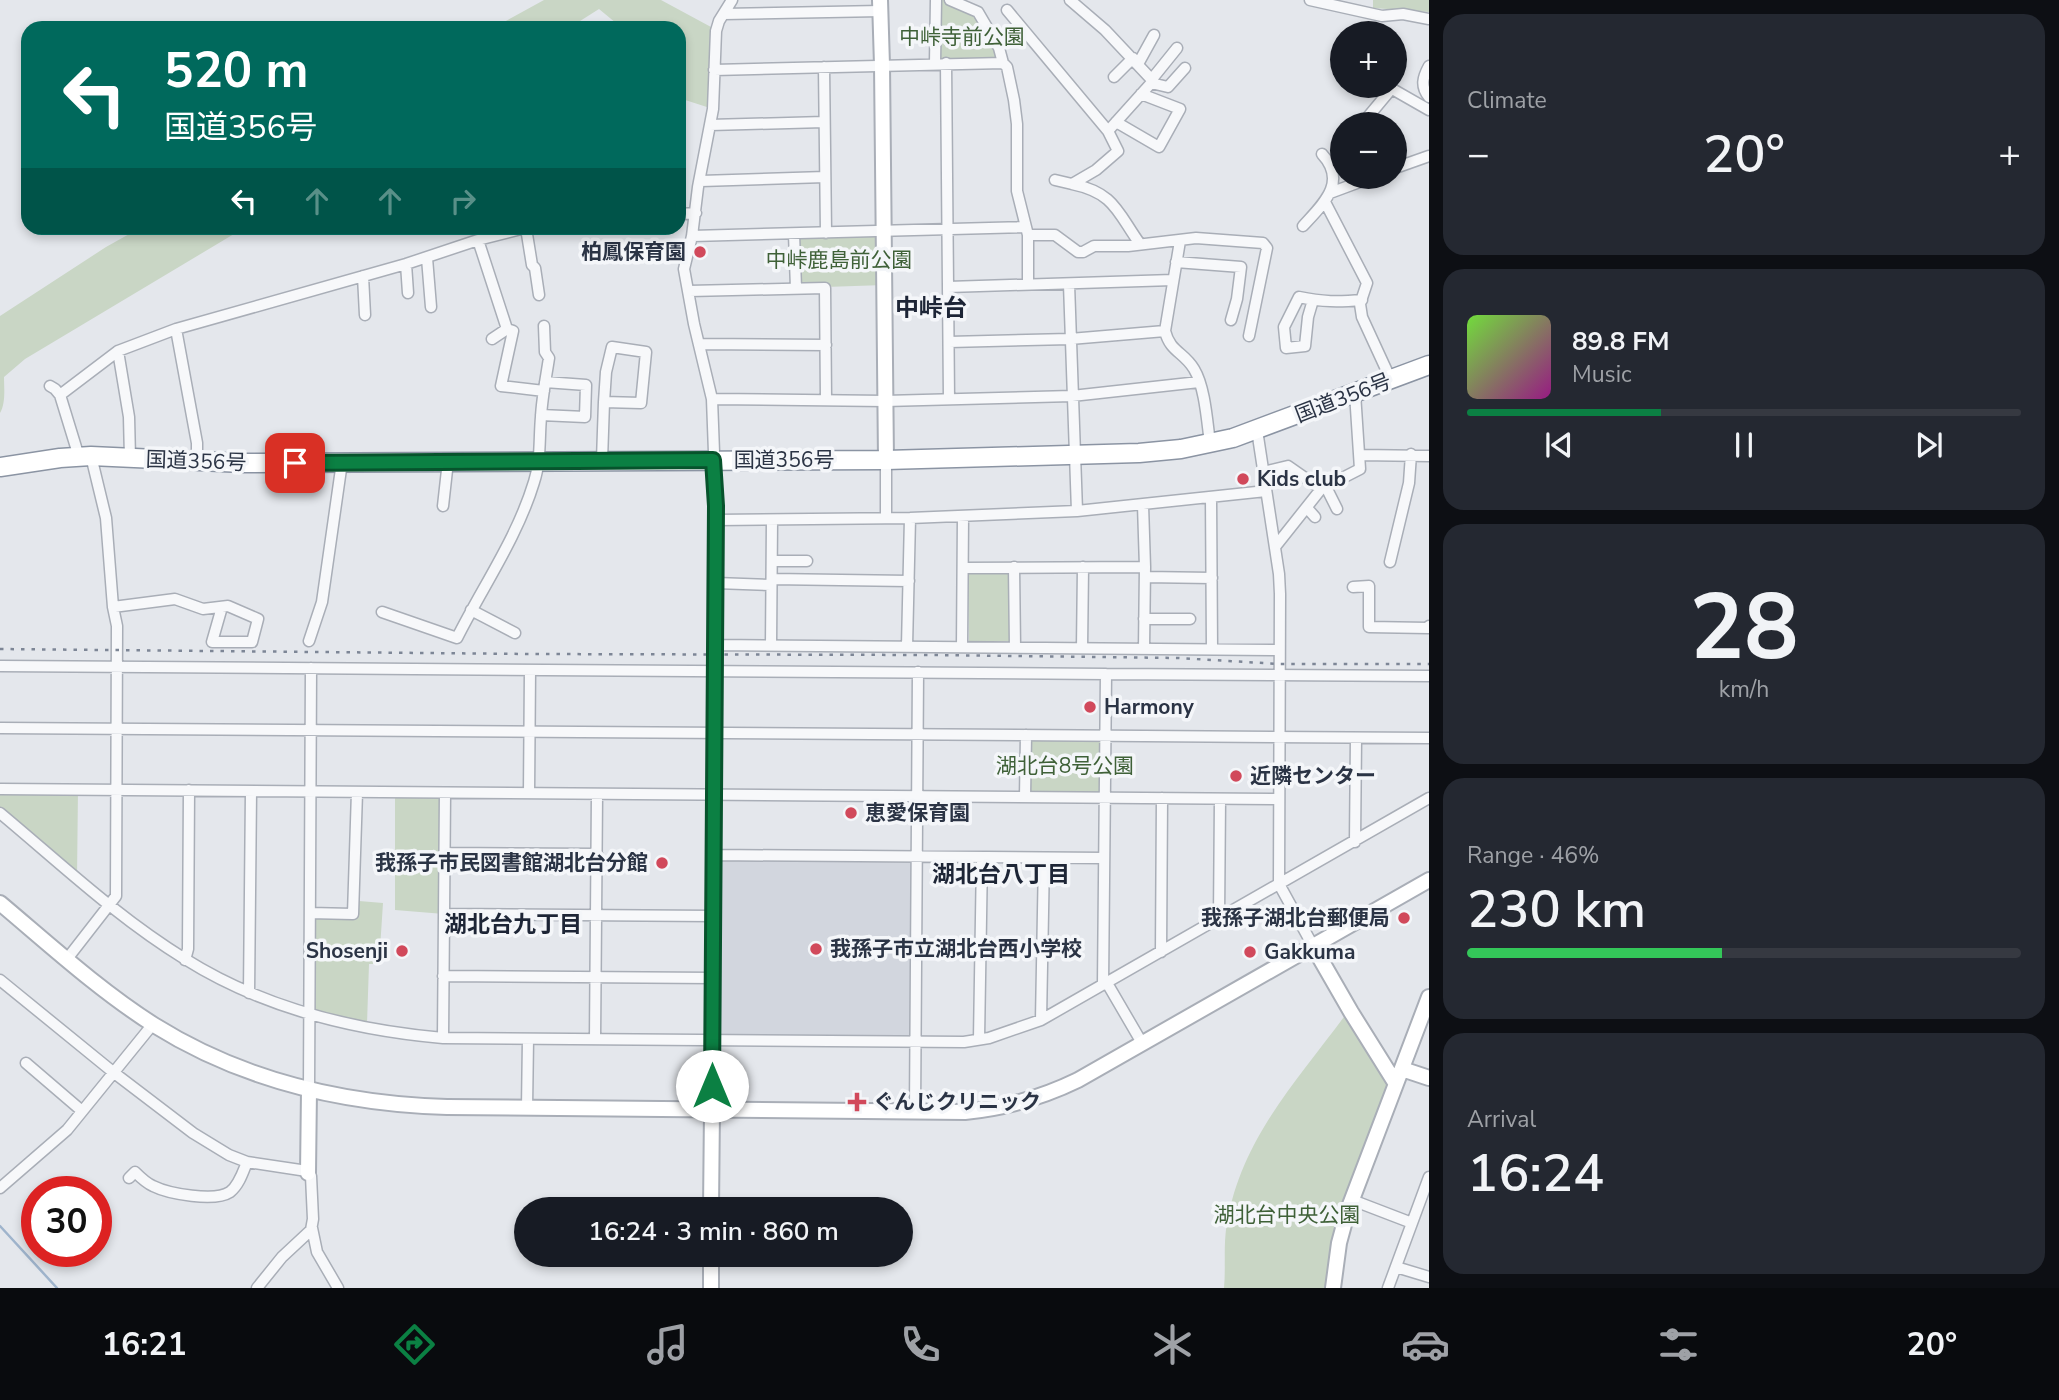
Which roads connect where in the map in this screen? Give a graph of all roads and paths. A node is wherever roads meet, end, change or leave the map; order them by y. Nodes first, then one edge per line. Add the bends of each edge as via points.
1 (732, 0) edge
2 (936, 0) edge
3 (950, 0) edge
4 (1310, 0) edge
5 (1373, 0) edge
6 (1075, 2) edge
7 (1336, 3) edge
8 (880, 6) edge
9 (1007, 10) dead end
10 (724, 14) junction
11 (1372, 14) junction
12 (1429, 19) edge
13 (1154, 35) dead end
14 (1177, 48) dead end
15 (1135, 61) junction
16 (935, 63) junction
17 (946, 63) junction
18 (1003, 63) junction
19 (883, 65) junction
20 (1429, 66) edge
21 (824, 67) junction
22 (1185, 68) dead end
23 (714, 70) junction
24 (1114, 77) dead end
25 (1151, 81) junction
26 (1142, 94) junction
27 (1407, 97) edge
28 (1429, 97) edge
29 (1382, 98) edge
30 (1429, 110) edge
31 (1371, 112) edge
32 (824, 122) junction
33 (1116, 122) junction
34 (710, 125) junction
35 (1108, 131) junction
36 (1322, 153) dead end
37 (1429, 156) edge
38 (1407, 164) edge
39 (825, 177) junction
40 (1055, 180) dead end
41 (701, 181) junction
42 (1072, 184) junction
43 (1347, 189) edge
44 (1328, 198) junction
45 (696, 213) junction
46 (686, 214) edge
47 (1303, 226) dead end
48 (947, 229) junction
49 (883, 231) junction
50 (1027, 231) junction
51 (826, 233) junction
52 (794, 234) junction
53 (498, 235) edge
54 (526, 235) edge
55 (692, 236) junction
56 (478, 240) junction
57 (1180, 241) junction
58 (1140, 244) junction
59 (427, 258) junction
60 (1176, 262) junction
61 (406, 264) junction
62 (363, 276) junction
63 (1173, 280) junction
64 (1069, 284) junction
65 (1028, 285) junction
66 (948, 287) junction
67 (796, 288) junction
68 (689, 291) junction
69 (408, 293) dead end
70 (539, 295) dead end
71 (1313, 300) junction
72 (1362, 300) junction
73 (431, 307) dead end
74 (365, 315) dead end
75 (1231, 320) dead end
76 (544, 326) dead end
77 (176, 329) junction
78 (507, 329) junction
79 (1165, 331) junction
80 (1249, 336) dead end
81 (492, 339) dead end
82 (1070, 340) junction
83 (949, 342) junction
84 (700, 344) junction
85 (826, 345) junction
86 (118, 351) junction
87 (1429, 365) edge
88 (1391, 380) junction
89 (1199, 382) junction
90 (50, 386) dead end
91 (545, 386) junction
92 (1355, 393) junction
93 (60, 395) junction
94 (1072, 396) junction
95 (712, 399) junction
96 (949, 399) junction
97 (826, 400) junction
98 (885, 401) junction
99 (604, 402) junction
100 (541, 415) junction
101 (1257, 430) junction
102 (1210, 443) junction
103 (1074, 454) junction
104 (1411, 454) junction
105 (1360, 455) junction
106 (85, 456) junction
107 (1429, 456) edge
108 (130, 458) junction
109 (602, 460) junction
110 (713, 460) junction
111 (886, 460) junction
112 (448, 461) junction
113 (539, 461) junction
114 (197, 462) junction
115 (342, 462) junction
116 (0, 467) edge
117 (1263, 472) junction
118 (1324, 488) junction
119 (1266, 491) junction
120 (1211, 497) junction
121 (1143, 505) junction
122 (443, 506) dead end
123 (1307, 508) junction
124 (1338, 509) dead end
125 (1077, 511) junction
126 (963, 516) junction
127 (1315, 517) dead end
128 (886, 518) junction
129 (910, 518) junction
130 (716, 520) junction
131 (772, 520) junction
132 (1275, 547) junction
133 (772, 561) junction
134 (807, 561) dead end
135 (1390, 562) dead end
136 (1014, 567) junction
137 (1083, 567) junction
138 (964, 568) junction
139 (1145, 572) junction
140 (1212, 578) junction
141 (771, 582) junction
142 (909, 582) junction
143 (716, 583) junction
144 (1353, 587) dead end
145 (113, 607) junction
146 (222, 607) junction
147 (471, 610) junction
148 (383, 612) dead end
149 (1144, 619) junction
150 (1190, 619) dead end
151 (1429, 626) edge
152 (514, 633) dead end
153 (309, 641) dead end
154 (716, 645) junction
155 (771, 645) junction
156 (907, 646) junction
157 (962, 647) junction
158 (1015, 647) junction
159 (1082, 648) junction
160 (1144, 649) junction
161 (1212, 649) junction
162 (1279, 650) junction
163 (0, 666) edge
164 (117, 667) junction
165 (311, 668) junction
166 (530, 670) junction
167 (715, 671) junction
168 (918, 672) junction
169 (1106, 674) junction
170 (1279, 676) junction
171 (1429, 676) edge
172 (0, 727) edge
173 (116, 728) junction
174 (311, 730) junction
175 (529, 731) junction
176 (715, 732) junction
177 (918, 734) junction
178 (1026, 735) junction
179 (1105, 735) junction
180 (1280, 737) junction
181 (1356, 738) junction
182 (1429, 738) edge
183 (0, 789) edge
184 (116, 790) junction
185 (189, 790) junction
186 (251, 791) junction
187 (310, 792) junction
188 (357, 792) junction
189 (445, 793) junction
190 (529, 793) junction
191 (597, 794) junction
192 (714, 794) junction
193 (917, 796) junction
194 (1025, 797) junction
195 (1105, 797) junction
196 (1162, 798) junction
197 (1429, 798) edge
198 (1220, 799) junction
199 (1279, 799) junction
200 (0, 813) edge
201 (1355, 842) junction
202 (444, 853) junction
203 (597, 854) junction
204 (714, 855) junction
205 (917, 857) junction
206 (982, 857) junction
207 (1044, 858) junction
208 (1104, 858) junction
209 (1429, 880) edge
210 (1279, 884) junction
211 (0, 903) edge
212 (111, 905) junction
213 (310, 913) junction
214 (444, 914) junction
215 (597, 915) junction
216 (713, 916) junction
217 (1219, 918) junction
218 (1313, 946) junction
219 (1161, 952) junction
220 (67, 959) junction
221 (185, 960) junction
222 (443, 976) junction
223 (596, 977) junction
224 (713, 978) junction
225 (0, 980) edge
226 (1105, 984) junction
227 (249, 993) junction
228 (1429, 997) edge
229 (309, 1015) junction
230 (1041, 1020) junction
231 (153, 1024) junction
232 (443, 1038) junction
233 (528, 1038) junction
234 (595, 1039) junction
235 (979, 1039) junction
236 (712, 1040) junction
237 (915, 1041) junction
238 (1142, 1043) junction
239 (26, 1063) dead end
240 (1402, 1069) junction
241 (113, 1072) junction
242 (1429, 1078) edge
243 (1396, 1084) junction
244 (309, 1090) junction
245 (527, 1108) junction
246 (712, 1109) junction
247 (82, 1111) junction
248 (915, 1111) junction
249 (247, 1162) junction
250 (308, 1172) junction
251 (1429, 1177) edge
252 (129, 1178) dead end
253 (0, 1188) edge
254 (712, 1197) edge
255 (1352, 1200) junction
256 (1418, 1208) junction
257 (1429, 1211) edge
258 (1412, 1223) junction
259 (312, 1228) junction
260 (711, 1267) edge
261 (1396, 1267) junction
262 (1429, 1277) edge
263 (257, 1288) edge
264 (338, 1288) edge
265 (711, 1288) edge
266 (1334, 1288) edge
267 (1388, 1288) edge

1 - 10 street
2 - 16 street
3 - 18 street via 978,12
4 - 7 street
5 - 11 street
6 - 15 street
7 - 11 street
8 - 10 street
8 - 19 street
9 - 35 street
10 - 23 street via 716,31
11 - 12 street
13 - 15 street
14 - 25 street
15 - 24 street
15 - 25 street
16 - 17 street
16 - 19 street
17 - 18 street
17 - 48 street
18 - 50 street via 1014,100 1017,191
19 - 21 street
19 - 49 street
20 - 28 street via 1423,84
21 - 23 street
21 - 32 street
22 - 25 street via 1168,87
23 - 34 street
25 - 26 street
26 - 33 street
26 - 33 street via 1180,109 1159,147
27 - 30 street
29 - 31 street
32 - 34 street
32 - 39 street
33 - 35 street
34 - 41 street
35 - 42 street via 1118,151
36 - 44 street via 1332,170
37 - 38 street
39 - 41 street
39 - 51 street
40 - 42 street
41 - 45 street
42 - 58 street via 1099,192 1119,209
43 - 44 street
44 - 47 street
44 - 72 street via 1367,283
45 - 46 street
45 - 55 street
48 - 49 street
48 - 50 street
48 - 66 street
49 - 51 street
49 - 98 street
50 - 58 street via 1055,235 1078,252 1094,246
50 - 65 street
51 - 52 street
52 - 55 street
52 - 67 street
53 - 56 street
54 - 70 street
55 - 68 street via 684,269
56 - 59 street
56 - 78 street
57 - 58 street
57 - 60 street
57 - 80 street via 1263,243 1267,248
59 - 61 street
59 - 73 street
60 - 63 street
60 - 75 street via 1241,267
61 - 62 street
61 - 69 street
62 - 74 street
62 - 77 street
63 - 64 street
63 - 79 street
64 - 65 street
64 - 82 street
65 - 66 street
66 - 83 street
67 - 68 street
67 - 85 street via 825,288
68 - 84 street
71 - 71 street via 1299,297 1284,327 1286,348 1305,346
71 - 72 street
72 - 88 street via 1362,317
76 - 91 street via 549,358
77 - 86 street
77 - 114 street
78 - 81 street
78 - 91 street via 513,331 501,386
79 - 82 street
79 - 89 street via 1171,348 1188,361
82 - 83 street
82 - 94 street
83 - 96 street
84 - 85 street
84 - 95 street
85 - 97 street
86 - 93 street
86 - 108 street via 129,417
87 - 88 highway, 国道356号
88 - 92 highway, 国道356号
89 - 94 street
89 - 102 street
90 - 93 street
91 - 100 street
91 - 100 street via 586,385 585,417
92 - 101 highway, 国道356号
92 - 105 street
93 - 106 street
94 - 96 street
94 - 103 street
95 - 97 street
95 - 110 street
96 - 98 street
97 - 98 street
98 - 111 street
99 - 99 street via 612,347 646,352 641,403
99 - 109 street
100 - 113 street
101 - 102 highway, 国道356号
101 - 117 street
102 - 103 highway, 国道356号 via 1139,453
103 - 111 highway, 国道356号
103 - 125 street
104 - 105 street
104 - 107 street
104 - 135 street via 1409,483
105 - 118 street via 1360,469
106 - 108 highway, 国道356号
106 - 116 highway, 国道356号
106 - 145 street via 106,517
108 - 114 highway, 国道356号
109 - 110 highway, 国道356号
109 - 113 highway, 国道356号
110 - 111 highway, 国道356号
110 - 130 street
111 - 128 street
112 - 113 highway, 国道356号
112 - 115 highway, 国道356号
112 - 122 street
113 - 147 street via 509,545
114 - 115 highway, 国道356号
115 - 153 street via 322,602
117 - 118 street via 1288,466
117 - 119 street
118 - 123 street
118 - 124 street
119 - 120 street
119 - 132 street
120 - 121 street
120 - 140 street
121 - 125 street
121 - 139 street
123 - 127 street
123 - 132 street
125 - 126 street
126 - 129 street
126 - 138 street
128 - 129 street
128 - 131 street
129 - 142 street
130 - 131 street
130 - 143 street
131 - 133 street
132 - 162 street
133 - 134 street
133 - 141 street
136 - 137 street
136 - 138 street
136 - 158 street
137 - 139 street
137 - 159 street
138 - 157 street
139 - 140 street
139 - 149 street
140 - 161 street
141 - 142 street
141 - 143 street
141 - 155 street
142 - 156 street
143 - 154 street
144 - 151 street via 1369,586 1369,627
145 - 146 street via 175,598 203,609
145 - 164 street
146 - 146 street via 258,619 252,642 212,642
147 - 148 street via 457,638
147 - 152 street
149 - 150 street
149 - 160 street
154 - 155 street
154 - 167 street
155 - 156 street
156 - 157 street
157 - 158 street
158 - 159 street
159 - 160 street
160 - 161 street
161 - 162 street
162 - 170 street
163 - 164 street
164 - 165 street
164 - 173 street
165 - 166 street
165 - 174 street
166 - 167 street
166 - 175 street
167 - 168 street
167 - 176 street
168 - 169 street
168 - 177 street
169 - 170 street
169 - 179 street
170 - 171 street
170 - 180 street
172 - 173 street
173 - 174 street
173 - 184 street
174 - 175 street
174 - 187 street
175 - 176 street
175 - 190 street
176 - 177 street
176 - 192 street
177 - 178 street
177 - 193 street
178 - 179 street
178 - 194 street
179 - 180 street
179 - 195 street
180 - 181 street
180 - 199 street
181 - 182 street
181 - 201 street
183 - 184 street
184 - 185 street
184 - 212 street via 116,896
185 - 186 street
185 - 221 street
186 - 187 street
186 - 227 street
187 - 188 street
187 - 213 street
188 - 189 street
188 - 213 street via 353,914
189 - 190 street
189 - 202 street
190 - 191 street
191 - 192 street
191 - 203 street
192 - 193 street
192 - 204 street
193 - 194 street
193 - 205 street
194 - 195 street
195 - 196 street
195 - 208 street
196 - 198 street
196 - 219 street
197 - 201 street
198 - 199 street
198 - 217 street
199 - 210 street
200 - 212 street
201 - 210 street
202 - 203 street
202 - 214 street
203 - 215 street
204 - 205 street
204 - 216 street
205 - 206 street
205 - 237 street
206 - 207 street
206 - 235 street
207 - 208 street
207 - 230 street
208 - 226 street
209 - 218 street
210 - 217 street
210 - 218 street
211 - 220 street
212 - 220 street
212 - 221 street
213 - 229 street
214 - 215 street
214 - 222 street
215 - 216 street
215 - 223 street
216 - 224 street
217 - 219 street
218 - 238 street
218 - 243 street
219 - 226 street
220 - 231 street
221 - 227 street
222 - 223 street
222 - 232 street
223 - 224 street
223 - 234 street
224 - 236 street
225 - 241 street
226 - 230 street
226 - 238 street
227 - 229 street
228 - 240 street
229 - 232 street
229 - 244 street
230 - 235 street
231 - 241 street
231 - 244 street via 221,1060
232 - 233 street
233 - 234 street
233 - 245 street
234 - 236 street
235 - 237 street
236 - 237 street
236 - 246 street
237 - 248 street
238 - 248 street via 1079,1080 1030,1101 976,1111
239 - 247 street
240 - 242 street
240 - 243 street
241 - 247 street
241 - 249 street via 193,1133
243 - 255 street
244 - 245 street via 389,1104
244 - 250 street
245 - 246 street
246 - 248 street
246 - 254 street
247 - 253 street via 68,1130
249 - 250 street
249 - 252 street via 230,1191 206,1198 155,1188 135,1172
250 - 259 street
251 - 256 street
255 - 258 street
255 - 266 street via 1339,1243
256 - 257 street
256 - 258 street
258 - 261 street
259 - 263 street
259 - 264 street via 317,1252
260 - 265 street
261 - 262 street
261 - 267 street

